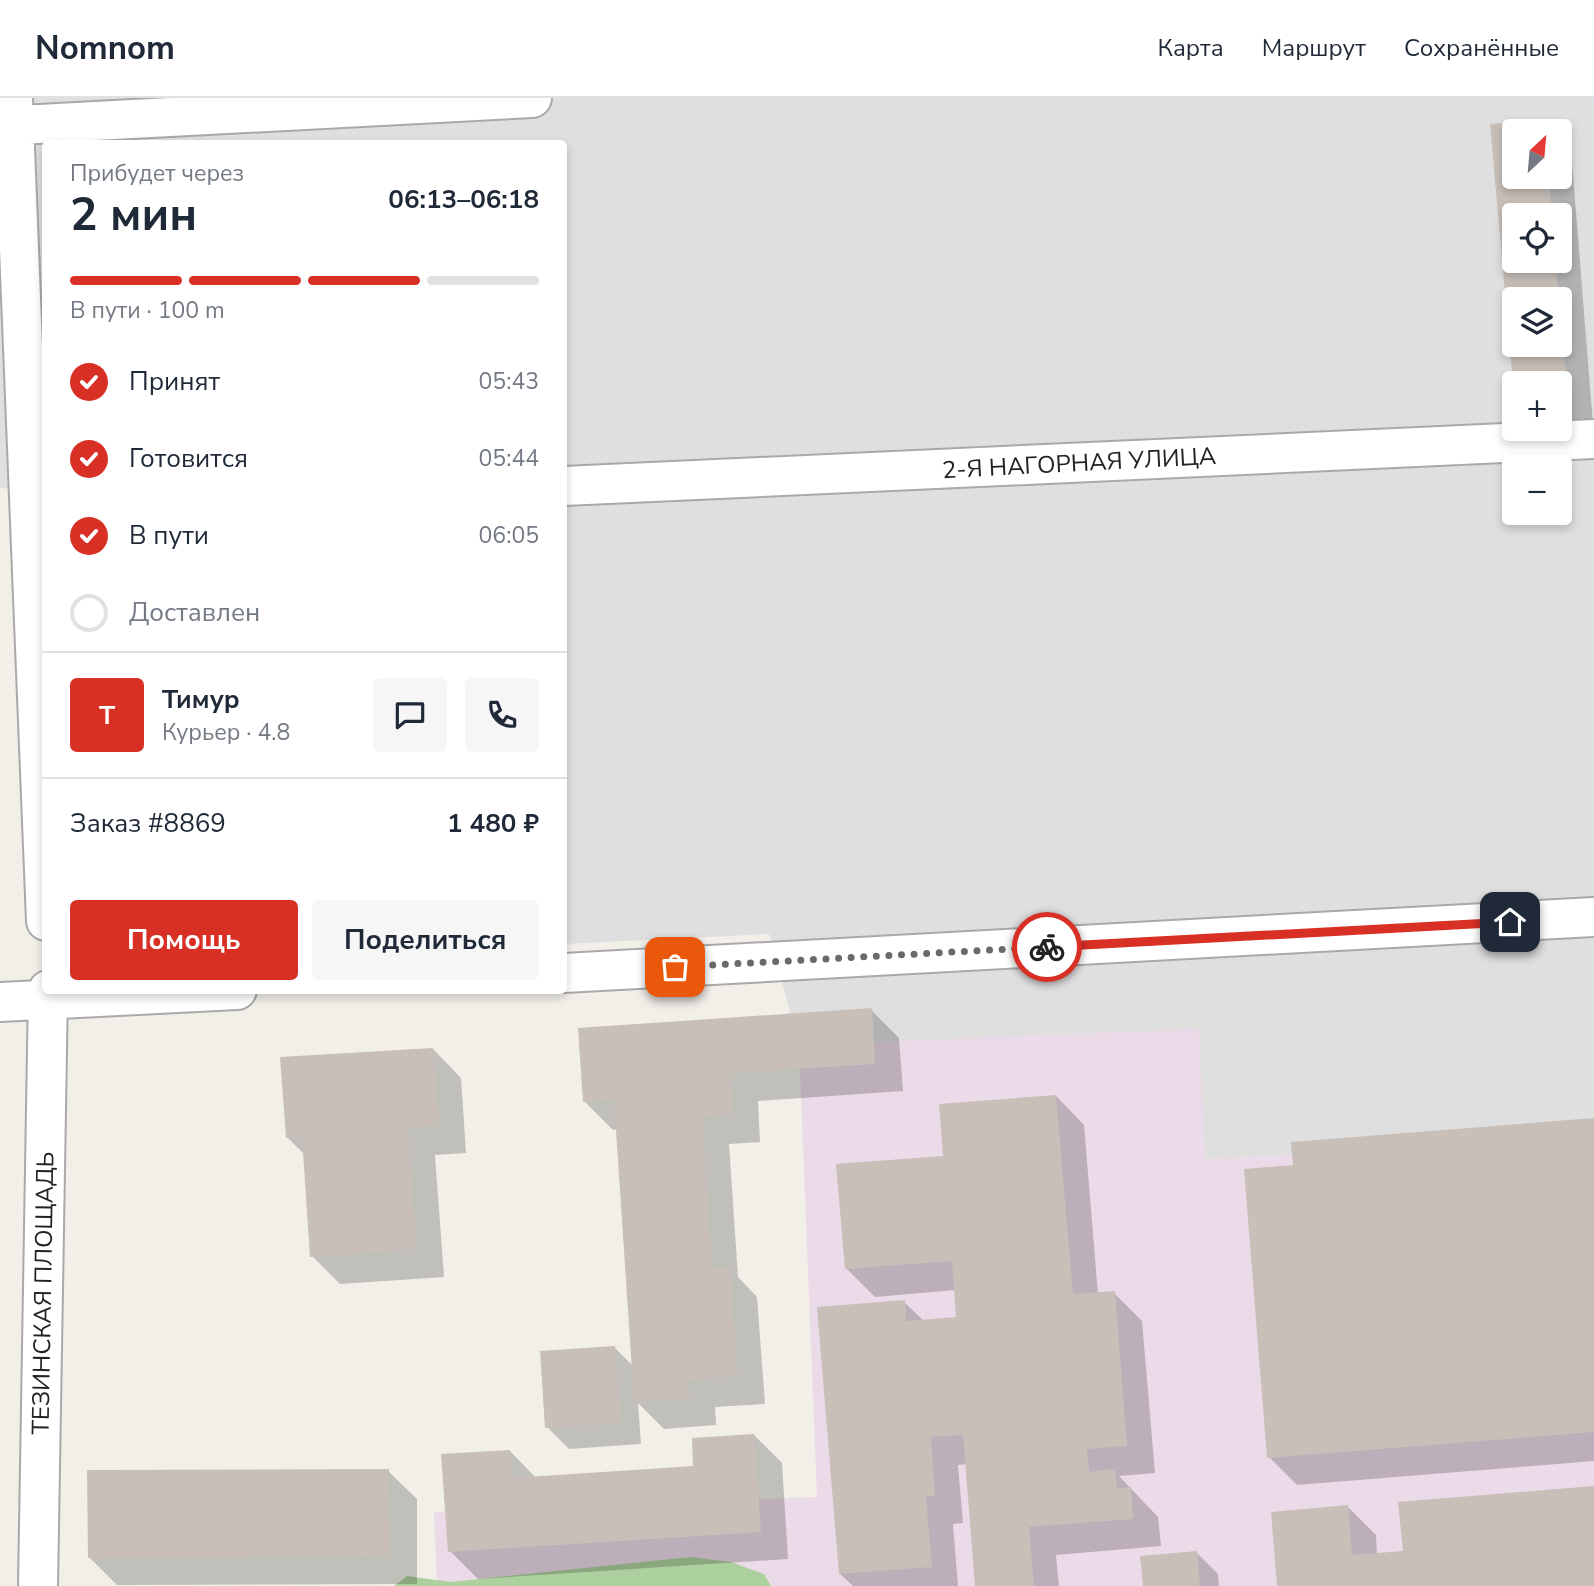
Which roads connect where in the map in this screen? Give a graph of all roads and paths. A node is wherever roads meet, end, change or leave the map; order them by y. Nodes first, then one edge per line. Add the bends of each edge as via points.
1 (532, 98) edge
2 (9, 117) edge
3 (1594, 439) edge
4 (567, 486) edge
5 (25, 510) edge
6 (42, 843) edge
7 (1594, 917) edge
8 (567, 973) edge
9 (112, 994) edge
10 (49, 996) edge
11 (0, 1002) edge
12 (38, 1586) edge

1 - 2 street
2 - 5 street
3 - 4 street, 2-Я НАГОРНАЯ УЛИЦА
5 - 6 street
7 - 8 street
9 - 10 street
10 - 11 street
10 - 12 street, ТЕЗИНСКАЯ ПЛОЩАДЬ

